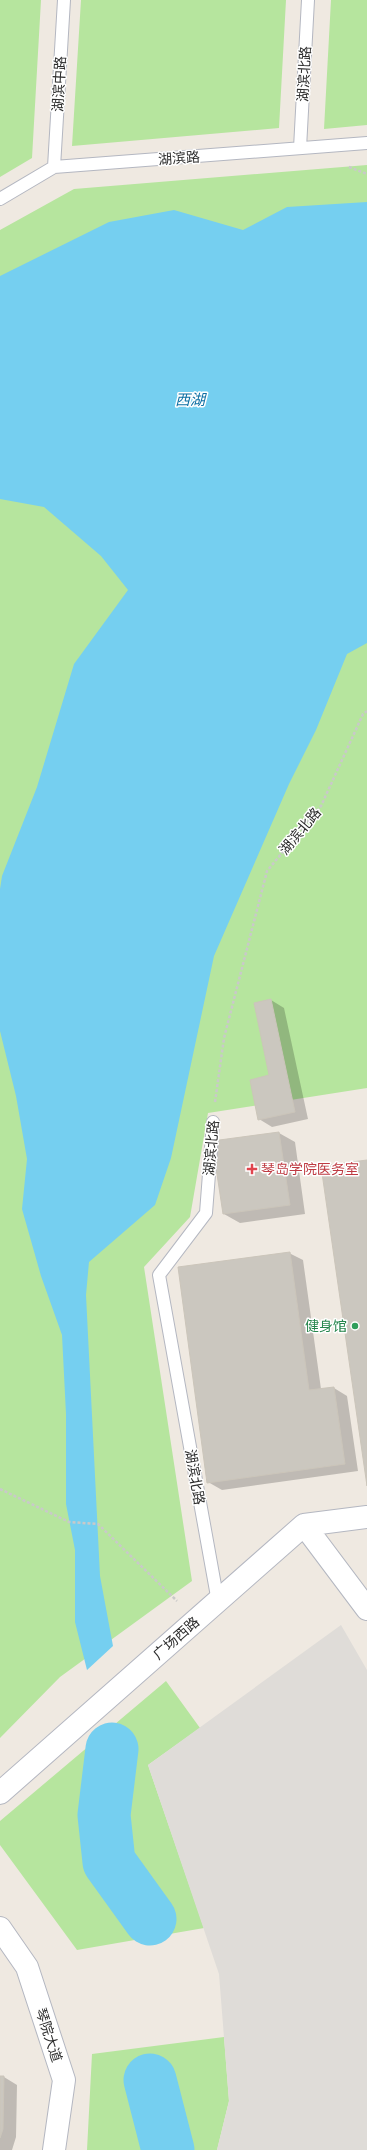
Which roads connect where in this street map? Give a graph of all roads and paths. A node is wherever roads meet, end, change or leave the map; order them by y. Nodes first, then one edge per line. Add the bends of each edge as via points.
1 (64, 0) edge
2 (308, 0) edge
3 (367, 143) edge
4 (300, 148) junction
5 (54, 167) junction
6 (0, 199) edge
7 (367, 711) edge
8 (213, 1122) joint
9 (0, 1489) edge
10 (367, 1518) edge
11 (304, 1526) junction
12 (218, 1602) junction
13 (367, 1609) edge
14 (197, 1620) junction
15 (0, 1793) edge
16 (0, 1928) edge
17 (54, 2150) edge

1 - 5 lane, 湖滨中路
2 - 4 lane, 湖滨北路
3 - 4 lane, 湖滨路
4 - 5 lane, 湖滨路
5 - 6 lane, 湖滨路
7 - 8 path, 湖滨北路 via 363,714 321,806 267,871 224,1038
8 - 12 lane, 湖滨北路 via 206,1213 159,1274
9 - 14 path via 69,1522 98,1524
10 - 11 street
11 - 12 street, 广场西路
11 - 13 street
12 - 14 street, 广场西路
14 - 15 street, 广场西路
16 - 17 street, 琴院大道 via 27,1967 64,2080

